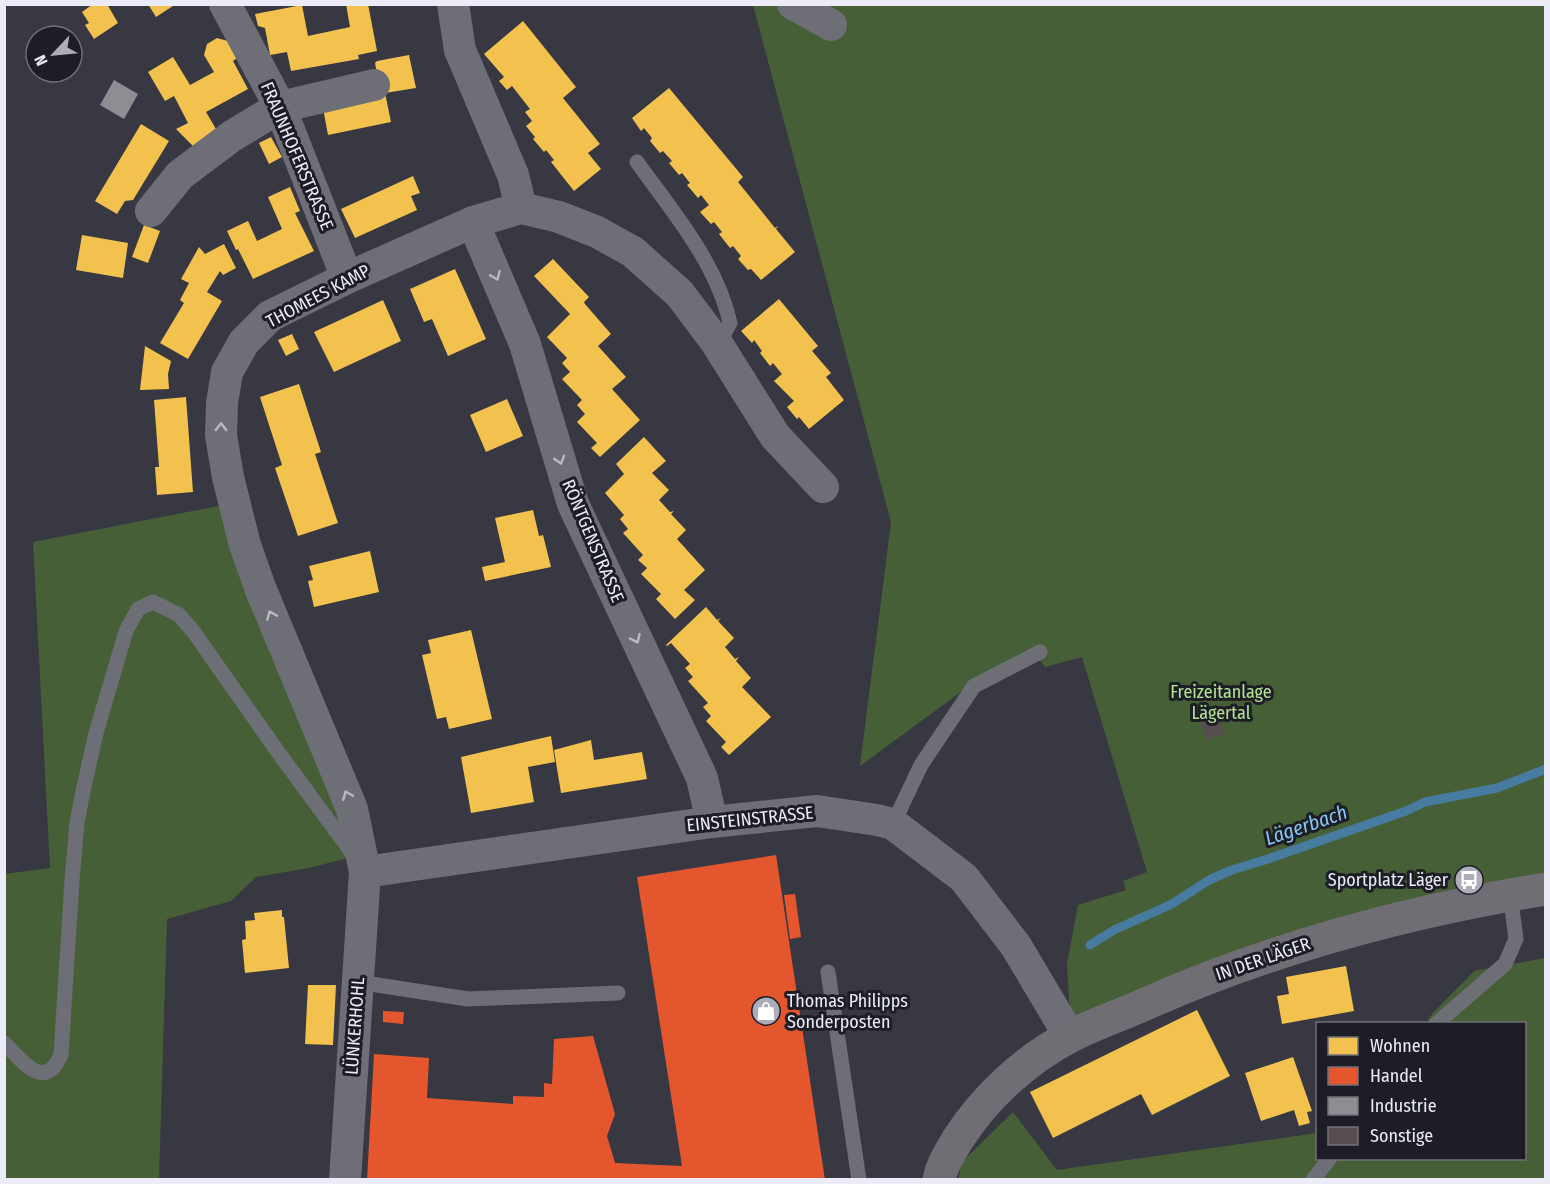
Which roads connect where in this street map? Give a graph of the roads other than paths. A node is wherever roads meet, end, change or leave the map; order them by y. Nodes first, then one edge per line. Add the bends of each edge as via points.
1 (225, 4) edge
2 (453, 4) edge
3 (793, 4) edge
4 (831, 25) dead end
5 (374, 85) dead end
6 (279, 107) junction
7 (637, 162) dead end
8 (521, 208) junction
9 (151, 211) dead end
10 (472, 222) junction
11 (347, 278) junction
12 (716, 342) junction
13 (823, 488) dead end
14 (1040, 652) dead end
15 (712, 822) junction
16 (893, 824) junction
17 (365, 872) junction
18 (1545, 889) edge
19 (1510, 894) junction
20 (828, 972) dead end
21 (358, 982) junction
22 (618, 993) dead end
23 (1438, 1022) edge
24 (1070, 1036) junction
25 (4, 1043) edge
26 (1328, 1160) edge
27 (345, 1179) edge
28 (859, 1179) edge
29 (939, 1179) edge
30 (1313, 1179) edge

1 - 6 street, FRAUNHOFERSTRASSE
2 - 8 street via 460,50 513,175
3 - 4 street
5 - 6 street
6 - 9 street via 180,175
6 - 11 street, FRAUNHOFERSTRASSE
7 - 12 lane via 684,228 726,303 730,323
8 - 10 street, THOMEES KAMP
8 - 12 street, THOMEES KAMP via 559,217 633,252 680,294
10 - 11 street, THOMEES KAMP
10 -> 15 street, RÖNTGENSTRASSE via 525,344 573,504 702,778
17 -> 11 street, THOMEES KAMP via 352,808 245,544 221,435 227,372 244,342 270,316
12 - 13 street, THOMEES KAMP via 775,436
14 - 16 lane via 974,686 921,765
15 - 16 street, EINSTEINSTRASSE via 817,811
15 - 17 street, EINSTEINSTRASSE
16 - 24 street, EINSTEINSTRASSE via 964,879 1016,946
17 - 21 street, LÜNKERHOHL
17 - 25 lane via 193,631 179,615 153,602 138,609 126,631 96,732 77,823 61,1055 51,1071 32,1071
18 - 19 main road, IN DER LÄGER
19 - 23 lane via 1516,939 1505,964
19 - 24 main road, IN DER LÄGER via 1291,947
20 - 28 lane
21 - 22 lane via 468,999
21 - 27 street, LÜNKERHOHL
24 - 29 main road, IN DER LÄGER via 1003,1085 971,1119 942,1166
26 - 30 lane

